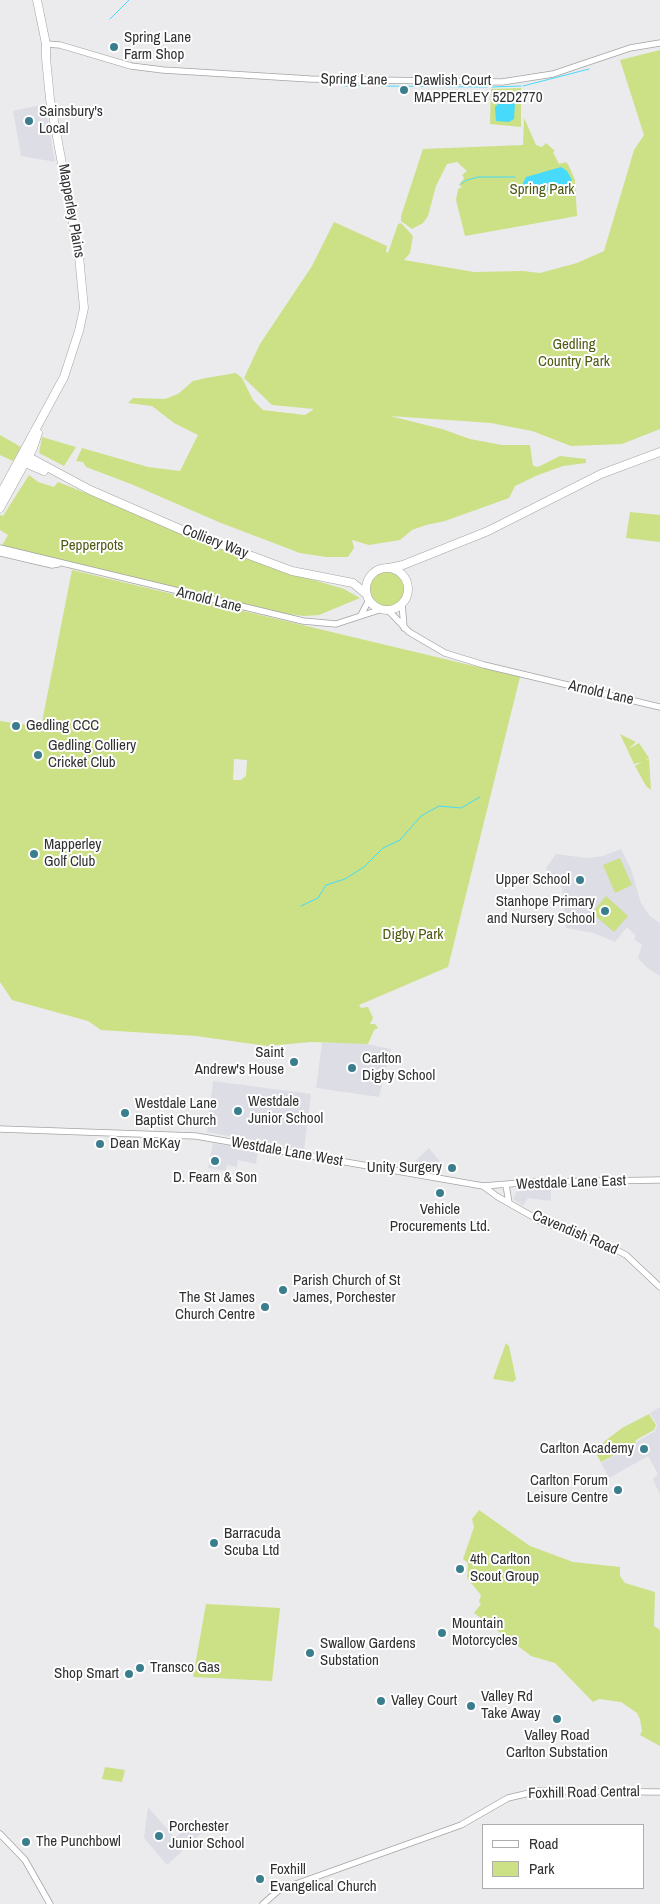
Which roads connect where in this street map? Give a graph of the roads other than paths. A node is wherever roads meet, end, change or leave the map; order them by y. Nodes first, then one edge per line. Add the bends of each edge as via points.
1 (38, 0) edge
2 (46, 44) junction
3 (660, 44) edge
4 (660, 452) edge
5 (24, 459) junction
6 (0, 496) edge
7 (0, 508) edge
8 (0, 548) edge
9 (0, 553) edge
10 (418, 559) junction
11 (58, 564) junction
12 (389, 568) junction
13 (369, 577) junction
14 (405, 579) junction
15 (344, 580) junction
16 (367, 597) junction
17 (402, 603) junction
18 (385, 609) junction
19 (360, 616) junction
20 (404, 628) junction
21 (660, 707) edge
22 (0, 1129) edge
23 (660, 1180) edge
24 (483, 1186) junction
25 (506, 1186) junction
26 (509, 1203) junction
27 (660, 1287) edge
28 (660, 1792) edge
29 (0, 1834) edge
30 (50, 1904) edge
31 (263, 1904) edge

1 - 2 main road, Mapperley Plains
2 - 3 street, Spring Lane via 60,45 131,66 163,70 316,79 502,82 553,74 630,48
2 - 5 main road, Mapperley Plains via 49,92 77,239 84,308 67,368
4 - 10 main road via 601,474 516,518
5 - 6 main road, Mapperley Plains
5 - 7 main road, Mapperley Plains
5 - 15 main road, Colliery Way via 182,530 271,564 317,577
8 - 11 street, Arnold Lane
9 - 11 street, Arnold Lane
10 - 12 main road
10 - 14 main road via 406,569
11 - 19 street, Arnold Lane via 304,621 336,624
12 - 13 main road
12 - 14 main road
13 - 15 main road, Colliery Way
13 - 16 main road
14 - 17 main road via 407,590
15 - 16 main road, Colliery Way via 361,587
16 - 18 main road
16 - 19 street via 367,606
17 - 18 main road
17 - 20 street
18 - 19 street, Arnold Lane
18 - 20 street, Arnold Lane
20 - 21 street, Arnold Lane via 430,646 464,660
22 - 24 street, Westdale Lane West via 196,1136
23 - 25 street, Westdale Lane East via 532,1182
24 - 25 street, Westdale Lane East
24 - 26 street, Cavendish Road
25 - 26 street
26 - 27 street, Cavendish Road via 544,1223 618,1251 647,1272
28 - 31 street, Foxhill Road Central via 548,1791 503,1799 461,1825 279,1890
29 - 30 street via 24,1860

